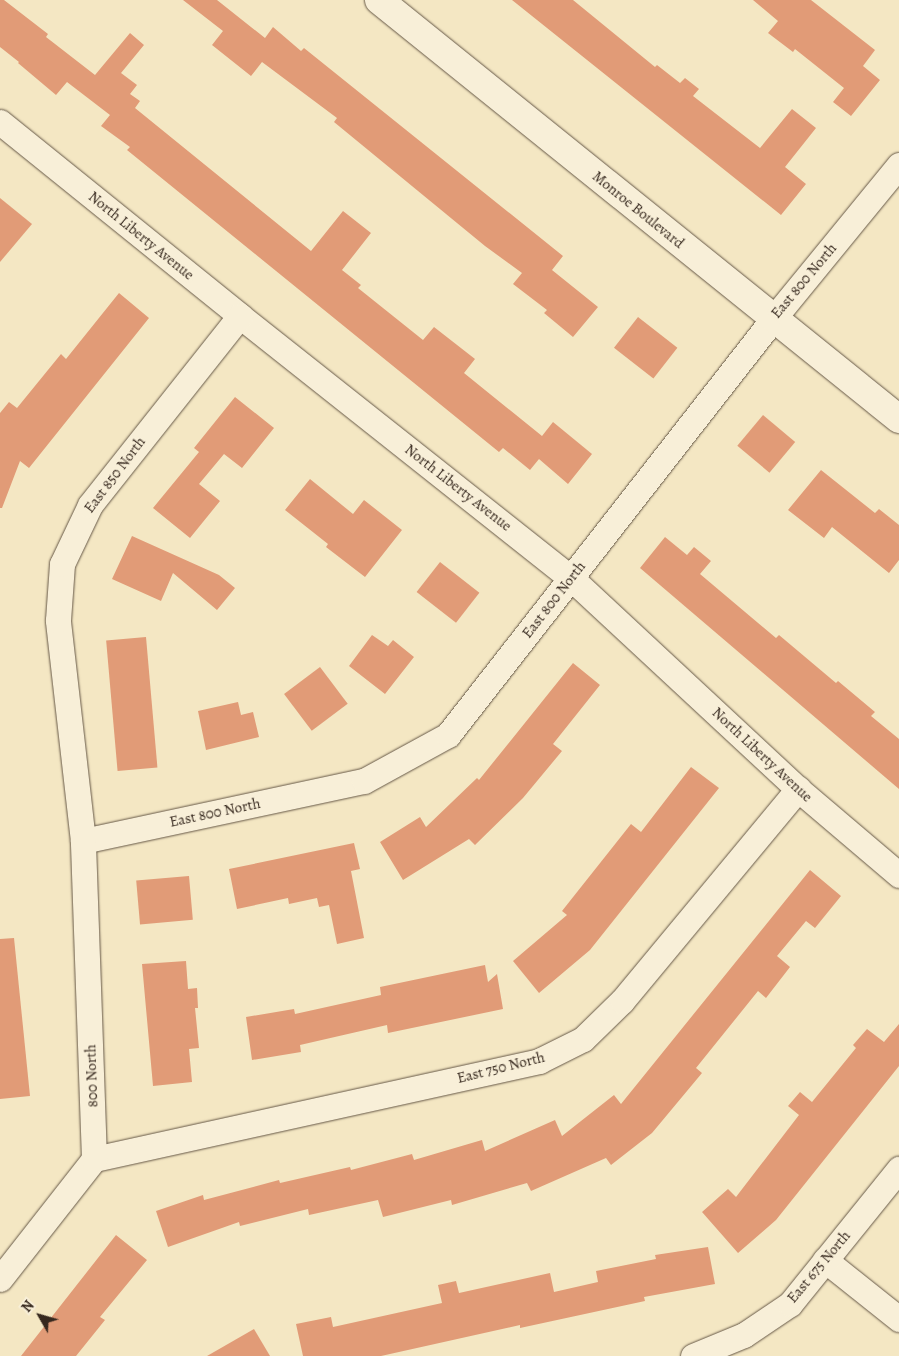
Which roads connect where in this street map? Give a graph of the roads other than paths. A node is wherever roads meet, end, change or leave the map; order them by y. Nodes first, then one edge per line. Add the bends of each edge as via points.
1 (379, 0) edge
2 (0, 122) edge
3 (899, 165) edge
4 (240, 316) junction
5 (772, 319) junction
6 (899, 419) edge
7 (571, 578) junction
8 (798, 789) junction
9 (83, 841) junction
10 (899, 875) edge
11 (94, 1159) junction
12 (899, 1169) edge
13 (825, 1260) junction
14 (0, 1279) edge
15 (899, 1319) edge
16 (693, 1356) edge

1 - 5 street, Monroe Boulevard
2 - 4 street, North Liberty Avenue
3 - 5 street, East 800 North
4 - 7 street, North Liberty Avenue
4 - 9 street, East 850 North via 90,504 62,564 58,620
5 - 6 street, Monroe Boulevard
5 - 7 street, East 800 North
7 - 8 street, North Liberty Avenue
7 - 9 street, East 800 North via 448,735 364,781
8 - 10 street, North Liberty Avenue
8 - 11 street, East 750 North via 622,1001 583,1039 539,1061
9 - 11 street, 800 North
11 - 14 street
12 - 13 street, East 675 North
13 - 15 street
13 - 16 street, East 675 North via 790,1304 744,1335

